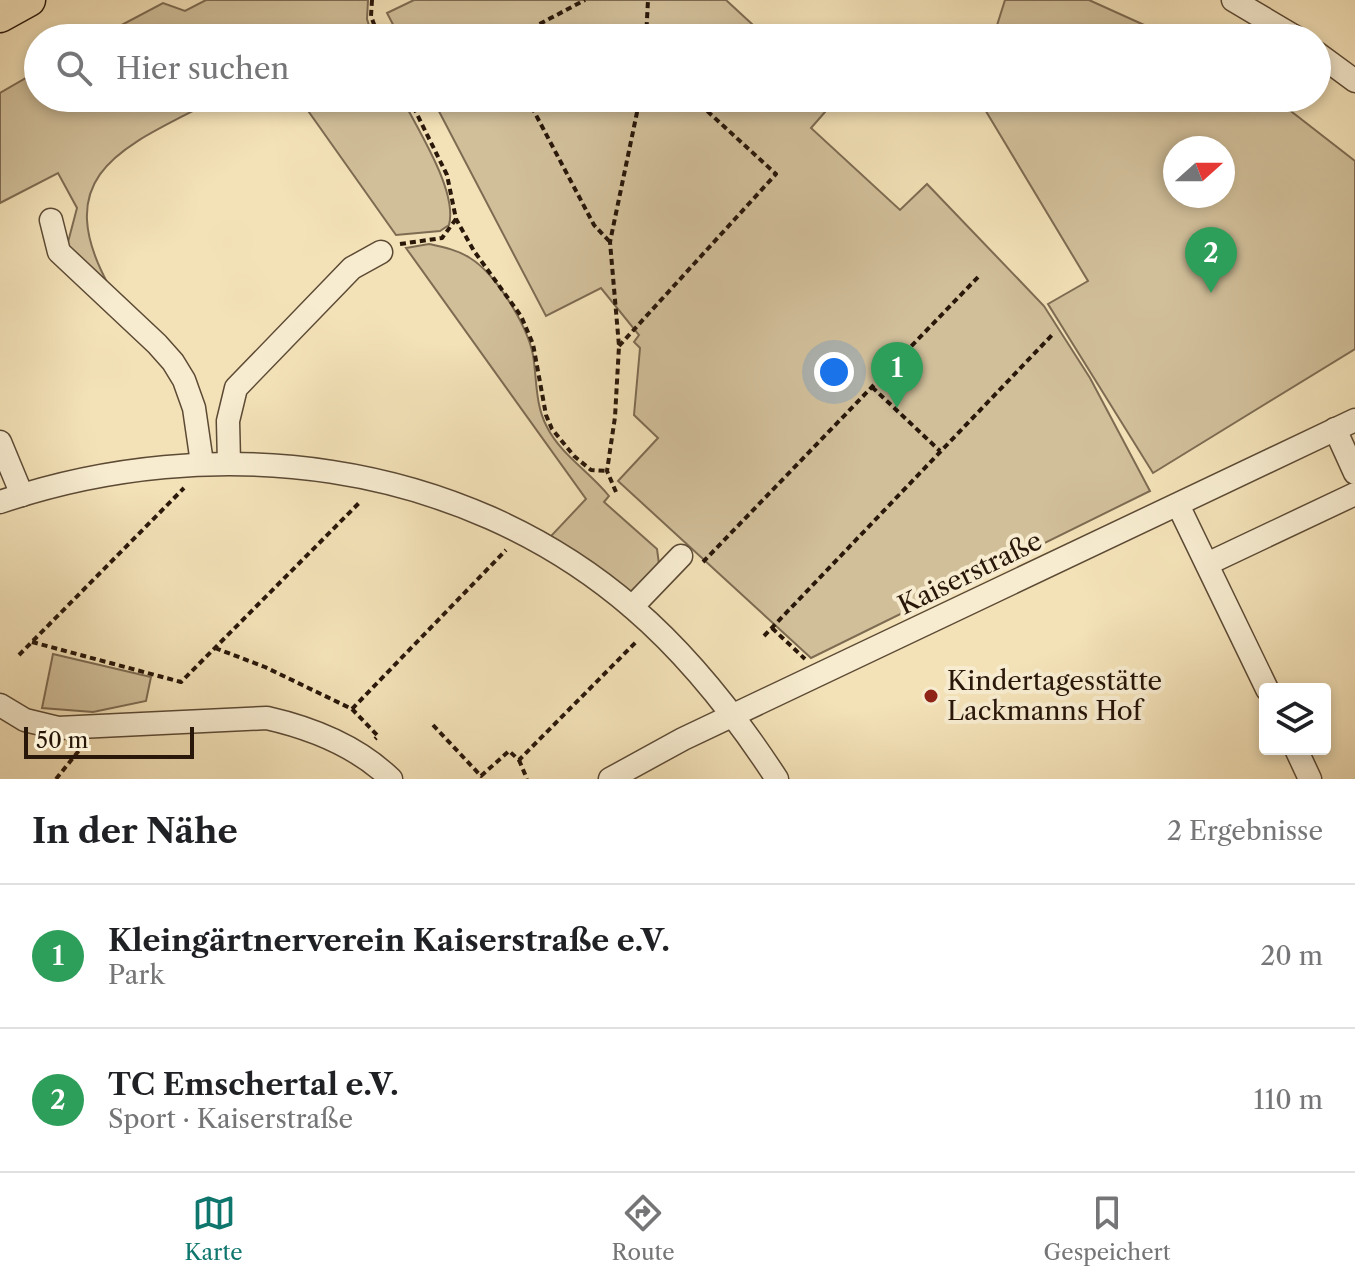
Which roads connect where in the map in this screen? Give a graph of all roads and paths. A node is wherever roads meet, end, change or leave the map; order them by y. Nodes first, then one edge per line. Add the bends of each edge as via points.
1 (29, 0) edge
2 (372, 0) edge
3 (585, 0) edge
4 (648, 0) edge
5 (1233, 0) edge
6 (0, 16) edge
7 (374, 24) edge
8 (540, 24) edge
9 (647, 24) edge
10 (1273, 24) edge
11 (1331, 63) edge
12 (1355, 81) edge
13 (416, 112) edge
14 (534, 112) edge
15 (637, 112) edge
16 (708, 112) edge
17 (456, 219) junction
18 (51, 220) dead end
19 (610, 242) junction
20 (381, 252) joint
21 (980, 275) dead end
22 (1053, 334) dead end
23 (619, 346) junction
24 (872, 387) junction
25 (1345, 424) edge
26 (0, 442) edge
27 (940, 452) junction
28 (202, 463) junction
29 (229, 463) junction
30 (607, 471) junction
31 (1355, 473) edge
32 (381, 480) junction
33 (616, 492) dead end
34 (1355, 494) edge
35 (22, 495) junction
36 (0, 502) edge
37 (1178, 505) junction
38 (518, 531) junction
39 (689, 563) joint
40 (1211, 572) junction
41 (632, 607) junction
42 (653, 625) junction
43 (772, 628) junction
44 (764, 636) dead end
45 (32, 642) junction
46 (215, 648) junction
47 (19, 655) dead end
48 (815, 678) junction
49 (1264, 683) edge
50 (0, 705) edge
51 (352, 709) junction
52 (734, 716) junction
53 (433, 725) dead end
54 (93, 726) junction
55 (359, 754) junction
56 (1299, 755) edge
57 (519, 760) junction
58 (56, 779) edge
59 (391, 779) edge
60 (527, 779) edge
61 (610, 779) edge
62 (777, 779) edge
63 (1310, 779) edge

1 - 6 highway
2 - 7 path
3 - 8 path
4 - 9 path
5 - 10 street
11 - 12 street
13 - 17 path via 447,175
14 - 19 path via 594,225
15 - 19 path
16 - 23 path via 776,174
17 - 20 path via 442,238 406,241
17 - 30 path via 521,316 533,344 552,429 591,470
18 - 28 street via 59,252 173,362 194,408
19 - 23 path
20 - 29 street via 352,268 236,388 228,421
21 - 24 path
22 - 27 path
23 - 30 path
24 - 27 path
24 - 39 path
25 - 31 street
25 - 37 street, Kaiserstraße
26 - 35 street
27 - 43 path
28 - 29 street
28 - 35 street via 116,474
28 - 45 path via 189,483
29 - 32 street via 299,466
30 - 33 path
32 - 38 street via 453,502
32 - 46 path
34 - 40 street
35 - 36 street
37 - 40 street
37 - 48 street, Kaiserstraße
38 - 41 street
38 - 51 path via 508,548
39 - 41 street
40 - 49 street
41 - 42 street
42 - 52 street
42 - 57 path
43 - 44 path
43 - 48 path via 806,660
45 - 46 path via 181,682
45 - 47 path
46 - 51 path
48 - 52 street, Kaiserstraße
50 - 54 street via 42,726
51 - 55 path via 378,736
52 - 61 street, Kaiserstraße
52 - 62 street
53 - 57 path via 481,776 509,751
54 - 55 street via 267,718 296,725
54 - 58 path via 93,733
55 - 59 street
56 - 63 street
57 - 60 path

